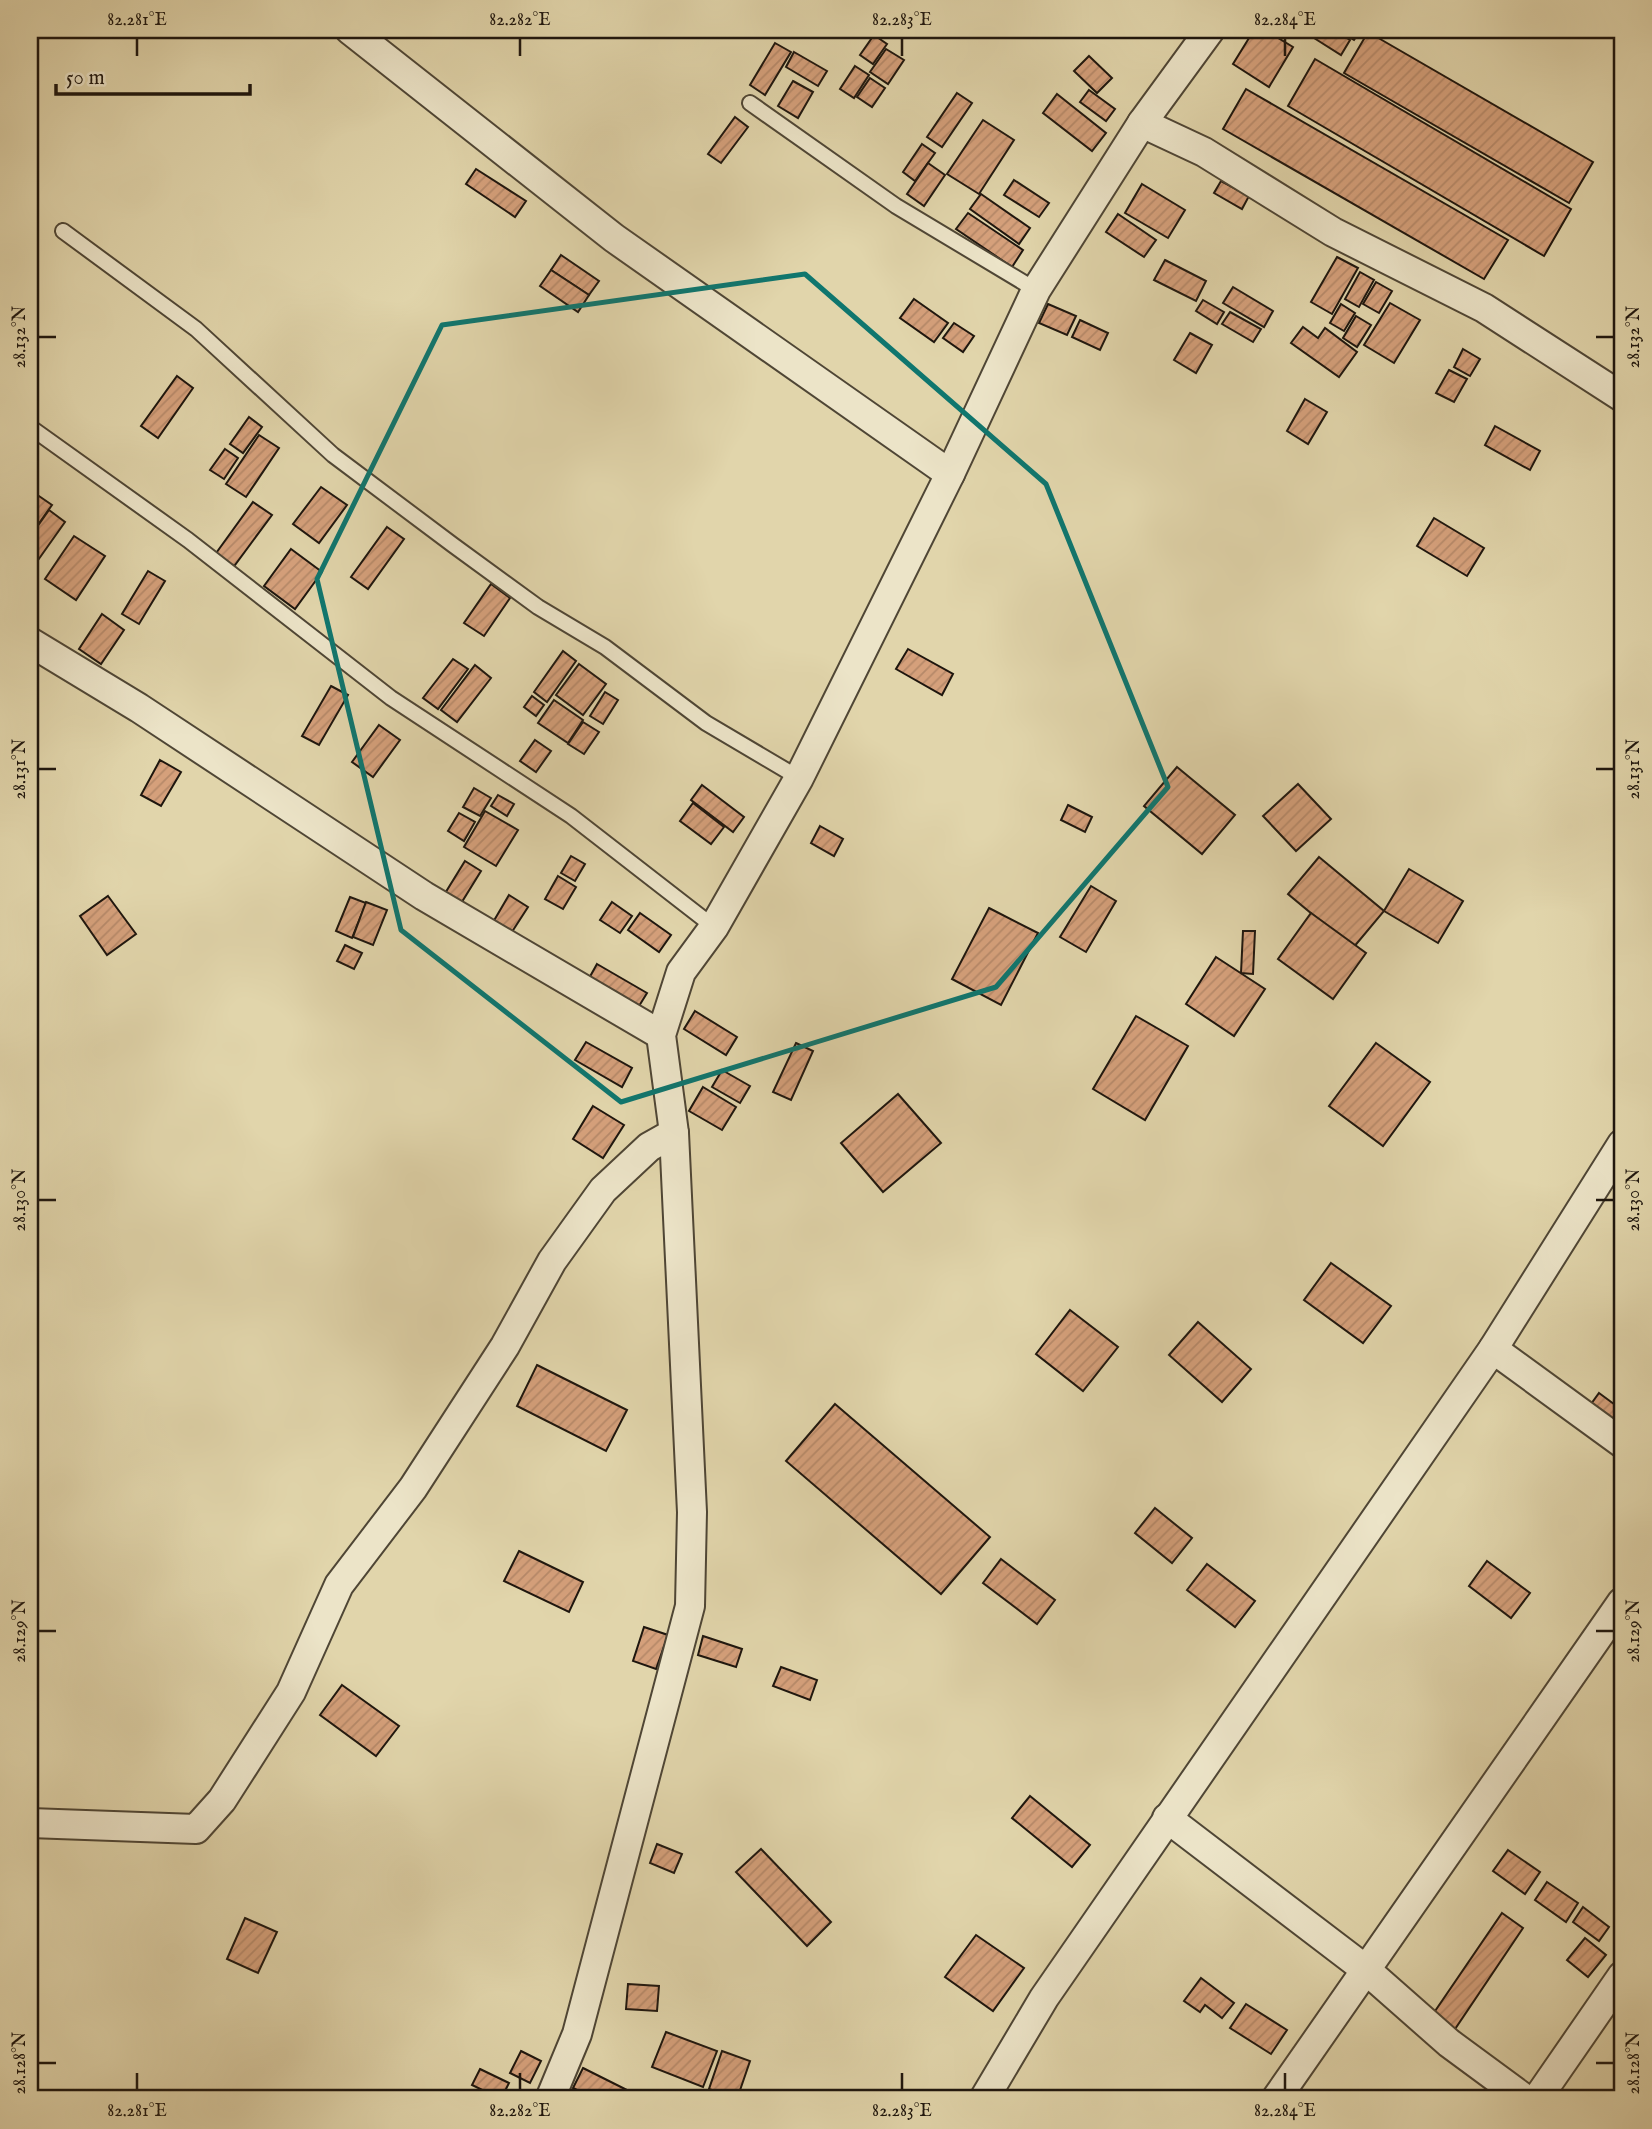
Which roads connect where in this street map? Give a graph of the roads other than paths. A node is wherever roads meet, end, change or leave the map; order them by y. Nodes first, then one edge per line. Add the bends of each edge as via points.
1 (350, 30) edge
2 (1210, 30) edge
3 (750, 103) dead end
4 (1142, 123) junction
5 (63, 231) dead end
6 (1036, 290) junction
7 (1622, 397) edge
8 (30, 427) edge
9 (950, 474) junction
10 (30, 642) edge
11 (799, 778) junction
12 (714, 927) junction
13 (660, 1035) junction
14 (674, 1133) junction
15 (1622, 1144) edge
16 (1493, 1349) junction
17 (1622, 1443) edge
18 (1622, 1602) edge
19 (1167, 1818) junction
20 (30, 1823) edge
21 (1364, 1969) junction
22 (1622, 1976) edge
23 (550, 2099) edge
24 (984, 2099) edge
25 (1276, 2099) edge
26 (1525, 2099) edge
27 (1537, 2099) edge

1 - 9 street via 614,238
2 - 4 street
3 - 6 lane via 896,206
4 - 6 street
4 - 7 street via 1203,152 1333,232 1484,308
5 - 11 lane via 195,329 333,455 442,537 538,607 605,647 706,723
6 - 9 street
8 - 12 lane via 187,540 391,698 571,816
9 - 11 street
10 - 13 street via 139,708 424,896
11 - 12 street
12 - 13 street via 681,972
13 - 14 street
14 - 20 street via 649,1147 603,1189 552,1261 505,1346 413,1489 339,1585 291,1692 222,1800 195,1829
14 - 23 street via 692,1512 690,1606 577,2034
15 - 16 street
16 - 17 street
16 - 19 street
18 - 21 street
19 - 21 street
19 - 24 street via 1044,1998
21 - 25 street
21 - 26 street via 1449,2043
22 - 27 street

